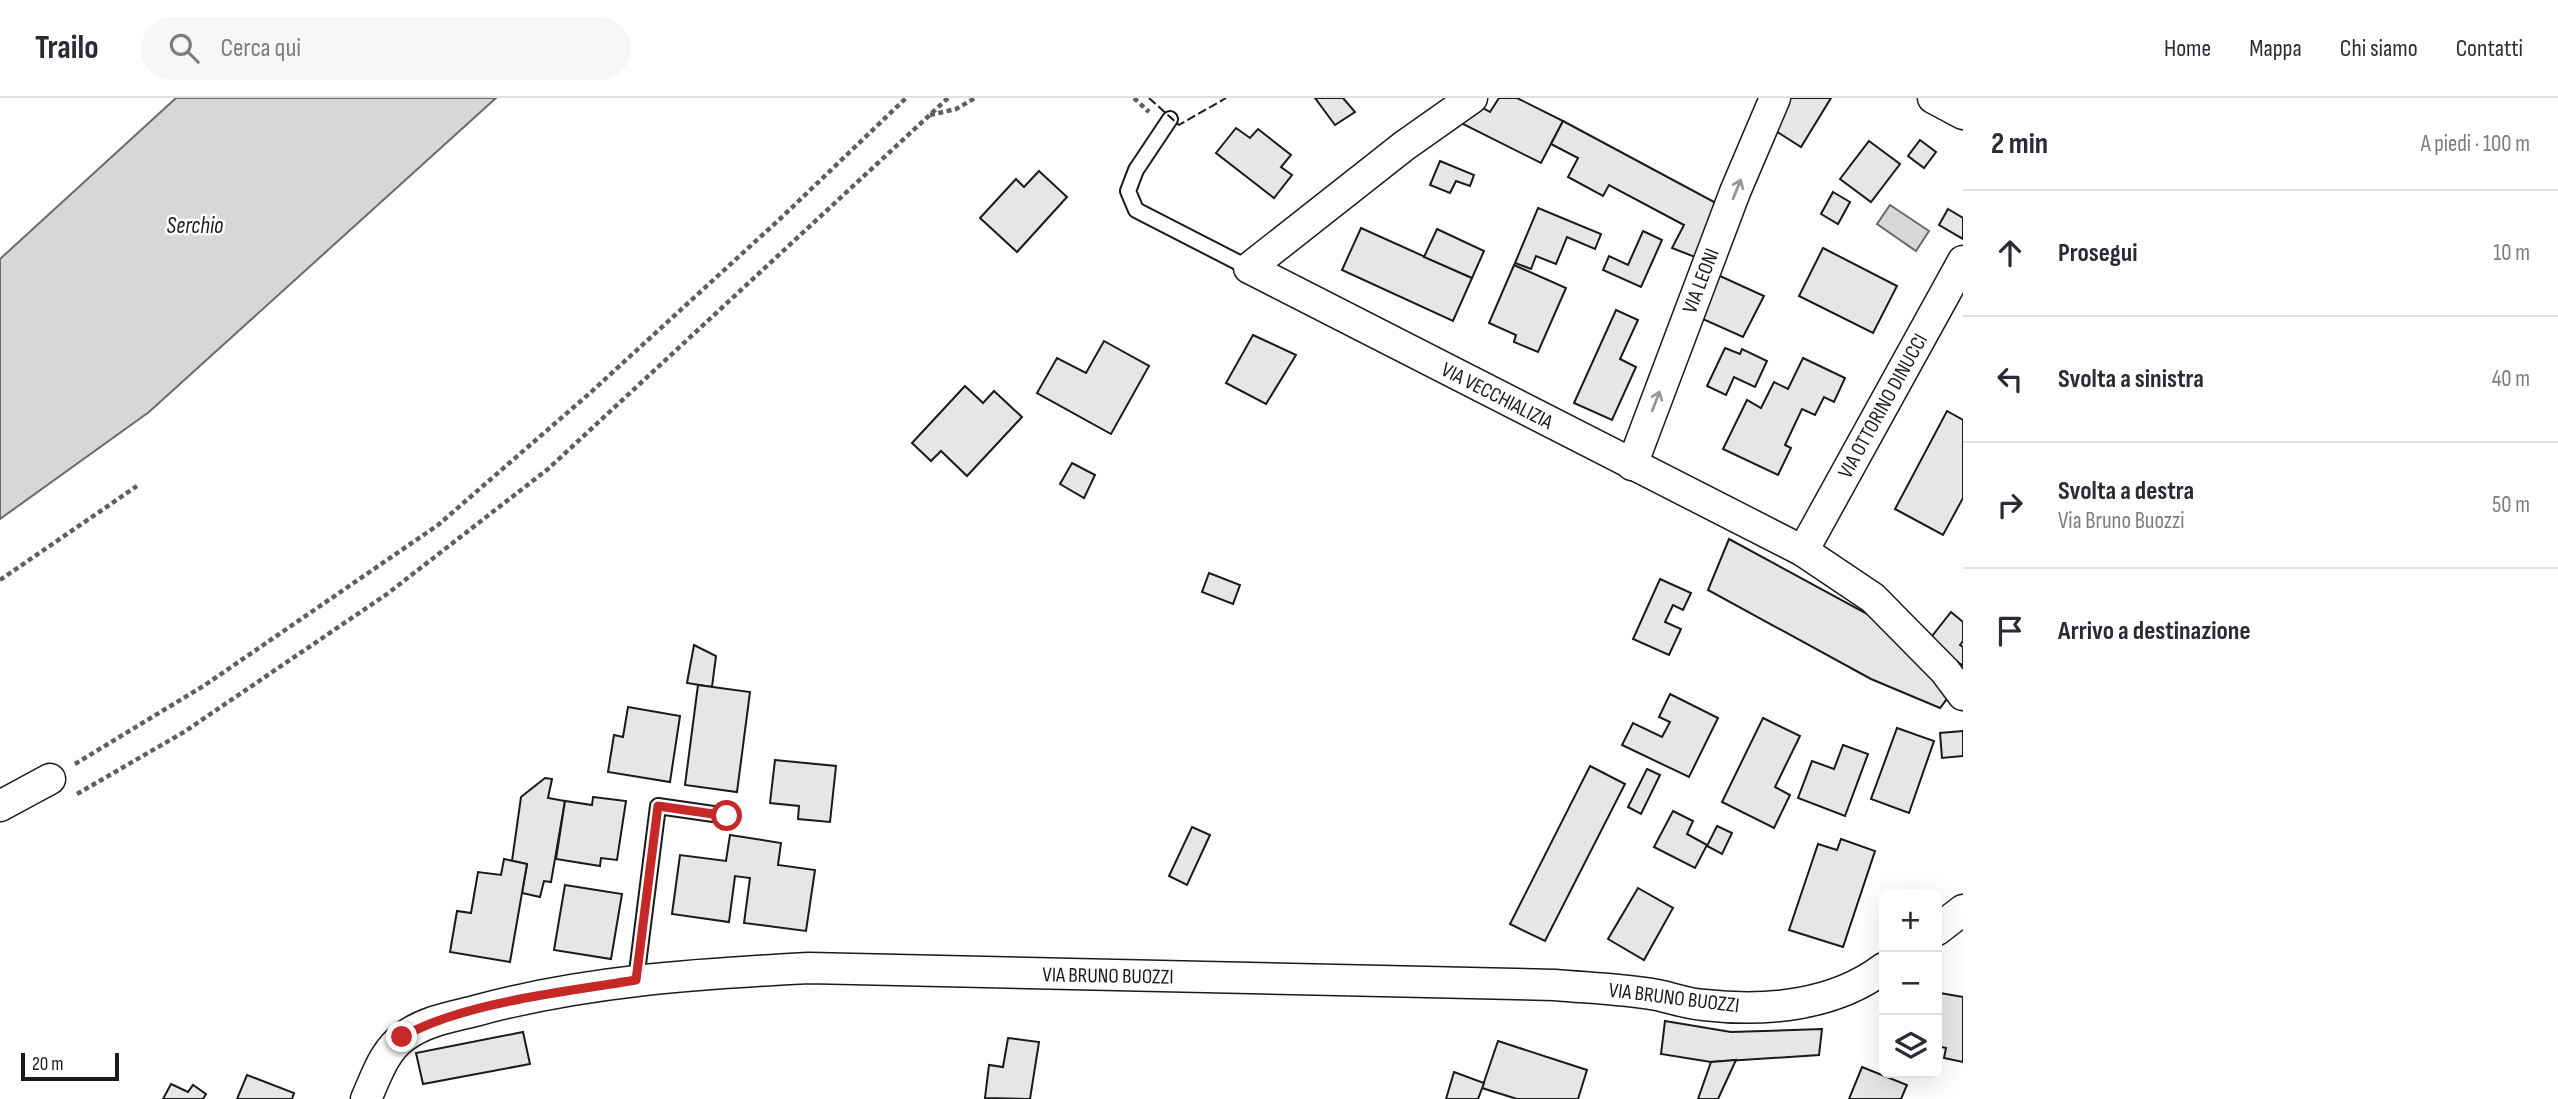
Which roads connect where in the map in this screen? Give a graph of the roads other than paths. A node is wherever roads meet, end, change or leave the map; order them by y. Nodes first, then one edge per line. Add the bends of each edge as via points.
1 (1472, 98) edge
2 (1775, 98) edge
3 (1933, 98) edge
4 (1963, 114) edge
5 (1170, 119) dead end
6 (1963, 261) edge
7 (1249, 268) junction
8 (1632, 465) junction
9 (1803, 551) junction
10 (1963, 695) edge
11 (50, 779) road end
12 (0, 806) edge
13 (727, 816) dead end
14 (1963, 910) edge
15 (1942, 926) edge
16 (1879, 972) edge
17 (636, 980) junction
18 (366, 1099) edge

1 - 7 street
8 -> 2 street, VIA LEONI
3 - 4 street
5 - 7 lane via 1136,170 1128,191 1136,210
6 - 9 street, VIA OTTORINO DINUCCI
7 - 8 street, VIA VECCHIALIZIA
8 - 9 street, VIA VECCHIALIZIA
9 - 10 street, VIA VECCHIALIZIA via 1873,598
11 - 12 street
13 - 17 lane via 658,806
14 - 15 street
16 - 17 street, VIA BRUNO BUOZZI via 1817,1001 1763,1007 1703,1005 1655,995 1541,984 809,968
17 - 18 street, VIA BRUNO BUOZZI via 501,1004 425,1024 402,1037 387,1053

